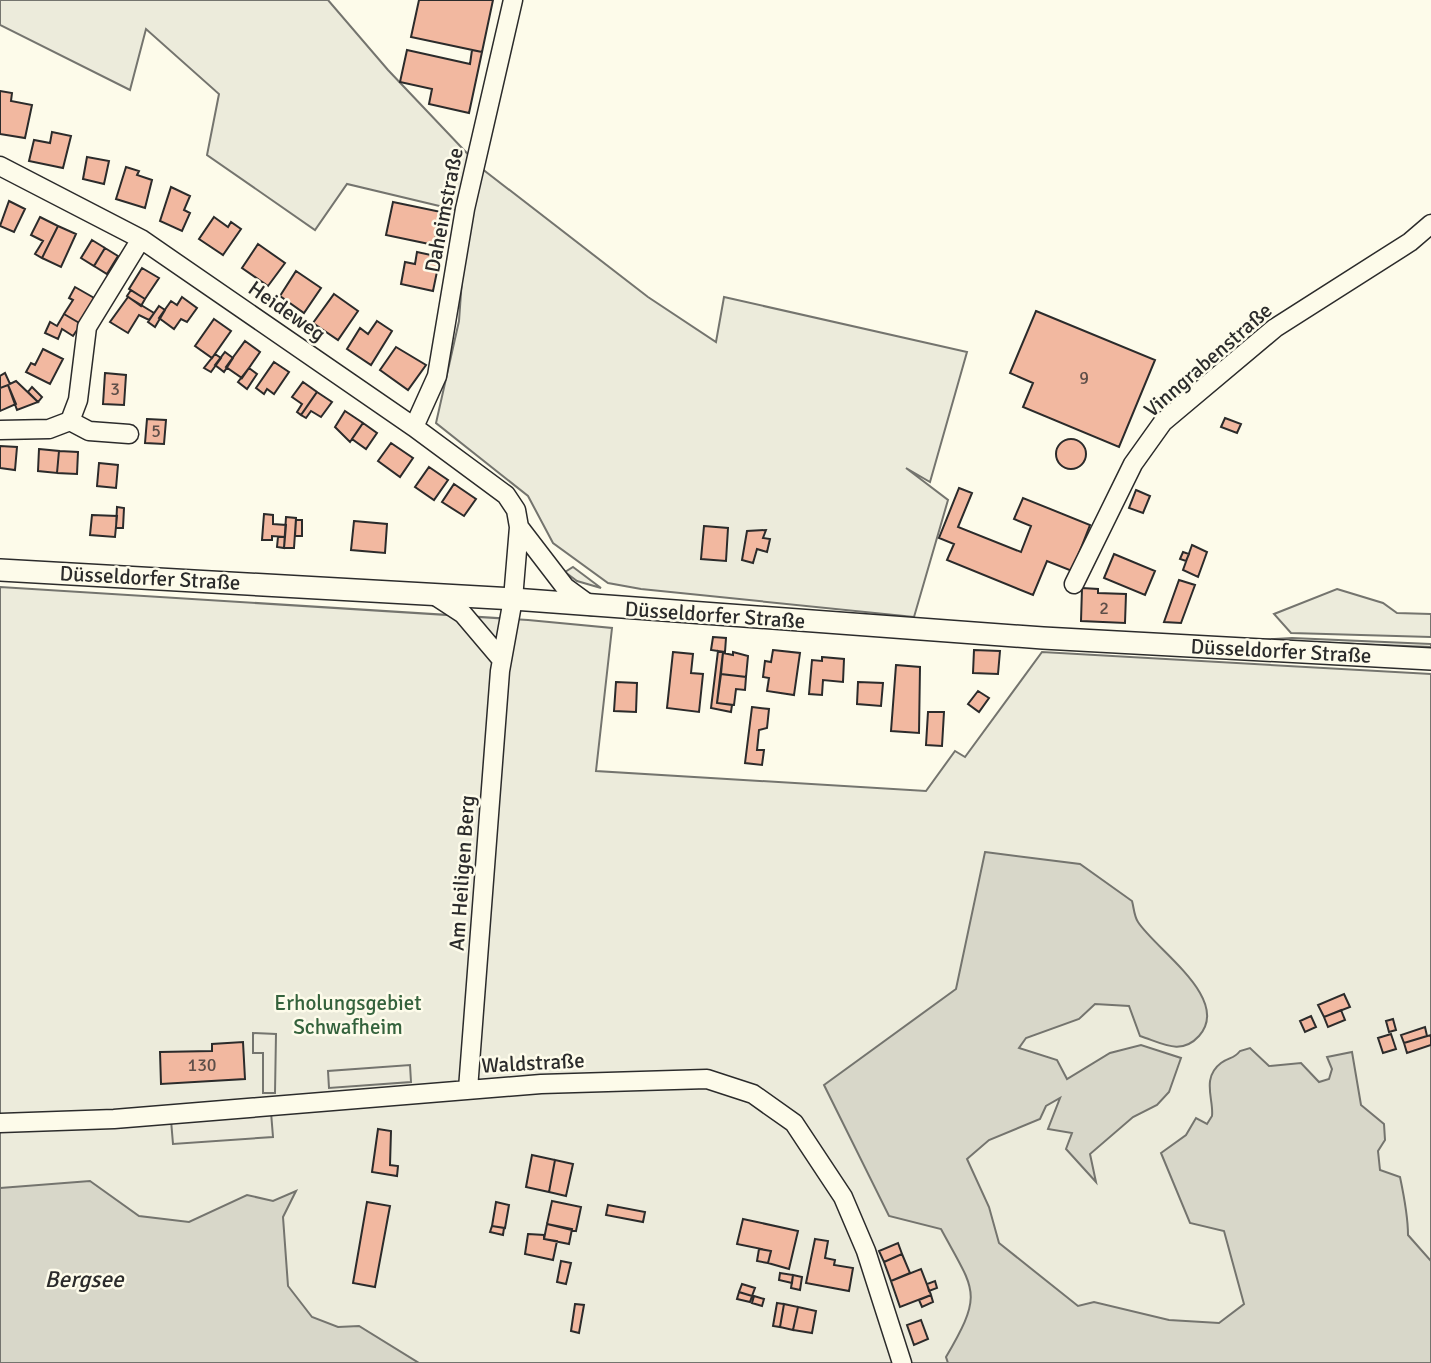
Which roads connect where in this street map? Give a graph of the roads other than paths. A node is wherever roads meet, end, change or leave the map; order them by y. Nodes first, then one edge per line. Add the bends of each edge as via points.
1 (513, 0) edge
2 (0, 166) edge
3 (1431, 224) edge
4 (141, 239) junction
5 (70, 421) junction
6 (414, 427) junction
7 (0, 430) edge
8 (129, 434) dead end
9 (519, 527) junction
10 (0, 570) edge
11 (1074, 584) dead end
12 (437, 597) junction
13 (513, 599) junction
14 (591, 606) junction
15 (1431, 659) edge
16 (502, 660) junction
17 (468, 1089) junction
18 (0, 1123) edge
19 (902, 1363) edge

1 - 6 street, Daheimstraße via 465,209 437,376
2 - 4 street, Heideweg
3 - 11 street, Vinngrabenstraße via 1410,243 1275,328 1163,422 1133,464
4 - 5 street via 88,327 78,400
4 - 6 street, Heideweg
5 - 7 street via 49,429
5 - 8 street via 89,431
6 - 9 street, Heideweg via 506,495 516,510
9 - 13 street, Heideweg
9 - 14 street, Heideweg via 565,587
10 - 12 main road, Düsseldorfer Straße
12 - 13 main road, Düsseldorfer Straße
12 - 16 street via 463,614
13 - 14 main road, Düsseldorfer Straße
13 - 16 street, Am Heiligen Berg
14 - 15 main road, Düsseldorfer Straße via 1031,638
16 - 17 street, Am Heiligen Berg
17 - 18 street, Waldstraße via 114,1119
17 - 19 street, Waldstraße via 707,1079 753,1094 794,1123 843,1197 866,1251

